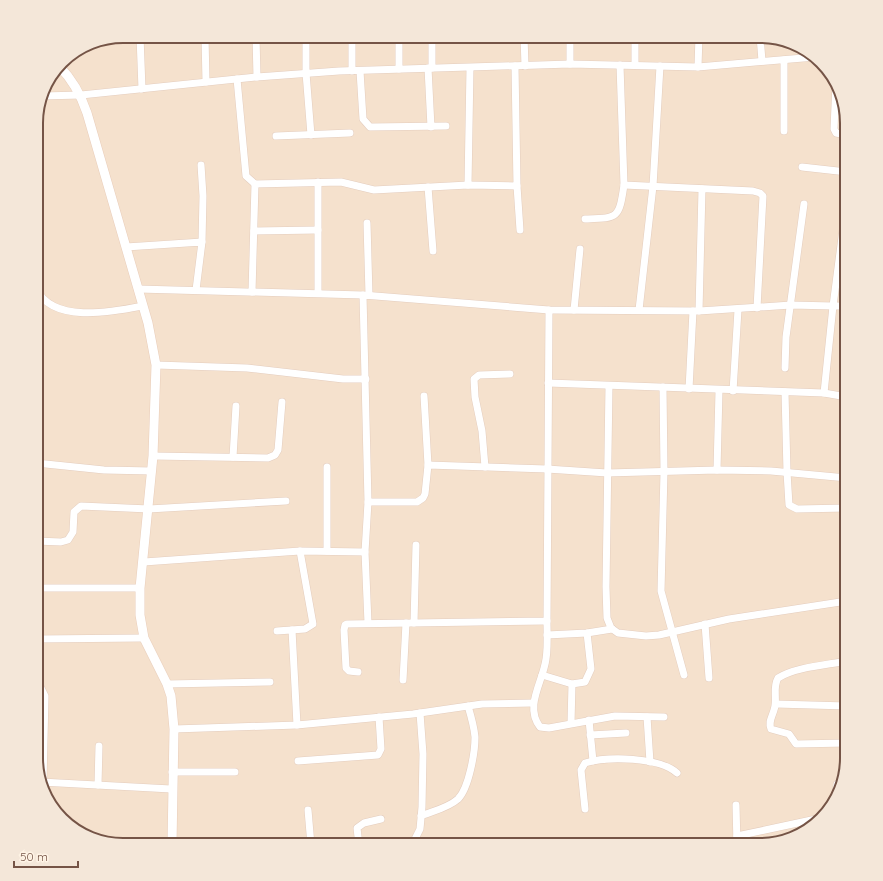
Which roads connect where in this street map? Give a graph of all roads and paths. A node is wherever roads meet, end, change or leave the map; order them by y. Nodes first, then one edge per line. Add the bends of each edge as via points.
1 (140, 43) edge
2 (204, 43) edge
3 (256, 43) edge
4 (306, 43) edge
5 (353, 43) edge
6 (399, 43) edge
7 (432, 43) edge
8 (524, 43) edge
9 (570, 43) edge
10 (635, 43) edge
11 (699, 43) edge
12 (761, 43) edge
13 (807, 58) edge
14 (784, 60) junction
15 (762, 62) junction
16 (570, 64) junction
17 (620, 65) junction
18 (515, 66) junction
19 (525, 66) junction
20 (635, 66) junction
21 (660, 66) junction
22 (698, 67) junction
23 (430, 68) junction
24 (470, 68) junction
25 (399, 69) junction
26 (63, 70) edge
27 (356, 71) junction
28 (306, 73) junction
29 (257, 77) junction
30 (237, 79) junction
31 (206, 82) junction
32 (142, 89) junction
33 (81, 95) junction
34 (48, 96) edge
35 (835, 97) edge
36 (446, 126) dead end
37 (431, 127) junction
38 (784, 131) dead end
39 (350, 133) dead end
40 (840, 134) edge
41 (311, 135) junction
42 (276, 136) dead end
43 (201, 165) dead end
44 (802, 167) dead end
45 (840, 171) edge
46 (318, 182) junction
47 (255, 184) junction
48 (468, 185) junction
49 (624, 185) junction
50 (517, 186) junction
51 (653, 186) junction
52 (428, 187) junction
53 (702, 189) junction
54 (804, 204) dead end
55 (585, 219) dead end
56 (367, 223) dead end
57 (318, 230) junction
58 (520, 230) dead end
59 (254, 231) junction
60 (202, 242) junction
61 (126, 247) junction
62 (580, 249) dead end
63 (433, 250) dead end
64 (840, 252) edge
65 (138, 289) junction
66 (196, 290) junction
67 (252, 292) junction
68 (318, 294) junction
69 (366, 295) junction
70 (43, 298) edge
71 (143, 306) junction
72 (791, 306) junction
73 (833, 306) junction
74 (840, 306) edge
75 (757, 308) junction
76 (549, 310) junction
77 (574, 310) junction
78 (639, 310) junction
79 (738, 310) junction
80 (696, 311) junction
81 (156, 365) junction
82 (785, 368) dead end
83 (510, 374) dead end
84 (366, 379) junction
85 (548, 383) junction
86 (609, 386) junction
87 (663, 387) junction
88 (689, 389) junction
89 (719, 391) junction
90 (733, 391) junction
91 (785, 392) junction
92 (824, 393) junction
93 (840, 395) edge
94 (424, 396) dead end
95 (282, 402) dead end
96 (236, 406) dead end
97 (153, 456) junction
98 (233, 458) junction
99 (43, 463) edge
100 (428, 465) junction
101 (326, 467) dead end
102 (485, 467) junction
103 (547, 469) junction
104 (717, 470) junction
105 (152, 471) junction
106 (664, 472) junction
107 (786, 472) junction
108 (607, 473) junction
109 (840, 477) edge
110 (286, 501) dead end
111 (368, 502) junction
112 (840, 508) edge
113 (149, 509) junction
114 (43, 541) edge
115 (416, 545) dead end
116 (300, 551) junction
117 (327, 551) junction
118 (366, 552) junction
119 (144, 562) junction
120 (43, 588) edge
121 (140, 588) junction
122 (840, 602) edge
123 (547, 621) junction
124 (368, 623) junction
125 (406, 623) junction
126 (414, 623) junction
127 (705, 624) junction
128 (612, 629) junction
129 (292, 630) junction
130 (277, 631) dead end
131 (671, 632) junction
132 (588, 633) junction
133 (547, 635) junction
134 (144, 638) junction
135 (43, 639) edge
136 (840, 662) edge
137 (358, 672) dead end
138 (542, 675) junction
139 (684, 675) dead end
140 (709, 678) dead end
141 (403, 680) dead end
142 (270, 682) dead end
143 (168, 684) junction
144 (572, 684) junction
145 (43, 692) edge
146 (533, 702) junction
147 (776, 704) junction
148 (468, 706) junction
149 (840, 706) edge
150 (420, 713) junction
151 (379, 717) junction
152 (647, 717) junction
153 (664, 717) dead end
154 (589, 720) junction
155 (571, 723) junction
156 (297, 725) junction
157 (174, 729) junction
158 (626, 733) dead end
159 (590, 735) junction
160 (840, 743) edge
161 (99, 746) dead end
162 (43, 753) edge
163 (298, 761) dead end
164 (593, 762) junction
165 (650, 762) junction
166 (172, 772) junction
167 (235, 772) dead end
168 (677, 773) dead end
169 (47, 782) edge
170 (98, 785) junction
171 (171, 789) junction
172 (736, 805) dead end
173 (585, 809) dead end
174 (308, 810) dead end
175 (421, 816) junction
176 (380, 819) dead end
177 (811, 820) edge
178 (737, 836) joint
179 (172, 838) edge
180 (310, 838) edge
181 (358, 838) edge
182 (416, 838) edge

1 - 32 street
2 - 31 street
3 - 29 street
4 - 28 street
5 - 27 street
6 - 25 street
7 - 23 street
8 - 19 street
9 - 16 street
10 - 20 street
11 - 22 street
12 - 15 street
13 - 14 street
14 - 15 street
14 - 38 street
15 - 22 street
16 - 17 street
16 - 19 street
17 - 20 street
17 - 49 street
18 - 19 street
18 - 24 street
18 - 50 street
20 - 21 street
21 - 22 street
21 - 51 street
23 - 24 street
23 - 25 street
23 - 37 street
24 - 48 street
25 - 27 street
26 - 33 street
27 - 28 street
27 - 37 street via 363,119 370,127
28 - 29 street
28 - 41 street
29 - 30 street
30 - 31 street
30 - 47 street via 246,176
31 - 32 street
32 - 33 street
33 - 34 street
33 - 61 street
35 - 40 street via 834,129
36 - 37 street
39 - 41 street
41 - 42 street
43 - 60 street
44 - 45 street
46 - 47 street
46 - 52 street via 342,182 374,190
46 - 57 street
47 - 59 street
48 - 50 street
48 - 52 street
49 - 51 street
49 - 55 street via 621,207 614,216
50 - 58 street
51 - 53 street
51 - 78 street
52 - 63 street
53 - 75 street via 753,191 763,196
53 - 80 street
54 - 72 street
56 - 69 street
57 - 59 street
57 - 68 street
59 - 67 street
60 - 61 street
60 - 66 street
61 - 65 street
62 - 77 street
64 - 73 street
65 - 66 street
65 - 71 street
66 - 67 street
67 - 68 street
68 - 69 street
69 - 76 street
69 - 84 street
70 - 71 street via 52,306 63,310 97,313
71 - 81 street
72 - 73 street
72 - 75 street
72 - 82 street
73 - 74 street
73 - 92 street
75 - 79 street
76 - 77 street
76 - 85 street
77 - 78 street
78 - 80 street
79 - 80 street
79 - 90 street
80 - 88 street
81 - 84 street via 248,368 343,379
81 - 97 street
83 - 102 street via 479,374 474,379
84 - 111 street
85 - 86 street
85 - 103 street
86 - 87 street
86 - 108 street
87 - 88 street
87 - 106 street
88 - 89 street
89 - 90 street
89 - 104 street
90 - 91 street
91 - 92 street
91 - 107 street
92 - 93 street
94 - 100 street
95 - 98 street via 278,450 275,455 268,458
96 - 98 street
97 - 98 street
97 - 105 street
99 - 105 street via 104,470
100 - 102 street
100 - 111 street via 425,494 417,502
101 - 117 street
102 - 103 street
103 - 108 street
103 - 123 street
104 - 106 street
104 - 107 street
105 - 113 street
106 - 108 street
106 - 131 street via 661,591
107 - 109 street
107 - 112 street via 788,503 792,508
108 - 128 street via 606,587 607,618
110 - 113 street
111 - 118 street
113 - 114 street via 81,506 74,512 73,532 68,540
113 - 119 street
115 - 126 street
116 - 117 street
116 - 119 street
116 - 129 street via 313,624 305,629
117 - 118 street
118 - 124 street
119 - 121 street
120 - 121 street
121 - 134 street via 140,615
122 - 127 street
123 - 126 street
123 - 133 street
124 - 125 street
124 - 137 street via 347,624 344,630 346,668
125 - 126 street
125 - 141 street
127 - 131 street
127 - 140 street
128 - 131 street via 618,633 646,636
128 - 132 street
129 - 130 street
129 - 156 street
131 - 139 street
132 - 133 street
132 - 144 street via 591,663 589,675 585,682
133 - 138 street
134 - 135 street
134 - 143 street
136 - 147 street via 784,674 775,683
138 - 144 street
138 - 146 street
142 - 143 street
143 - 157 street
144 - 155 street
145 - 162 street
146 - 148 street
146 - 155 street via 532,713 540,727 549,728
147 - 149 street
147 - 160 street via 770,727 788,734 796,744
148 - 150 street
148 - 175 street via 475,738 464,790 459,798 450,804
150 - 151 street
150 - 175 street via 423,754
151 - 156 street
151 - 163 street via 381,749 378,755
152 - 153 street
152 - 154 street via 615,716
152 - 165 street
154 - 155 street
154 - 159 street
156 - 157 street
157 - 166 street
158 - 159 street
159 - 164 street
161 - 170 street
164 - 165 street
164 - 173 street via 586,763 581,770
165 - 168 street via 669,766
166 - 167 street
166 - 171 street
169 - 170 street
170 - 171 street
171 - 179 street
172 - 178 street
174 - 180 street
175 - 182 street via 420,829
176 - 181 street via 360,825
177 - 178 street

